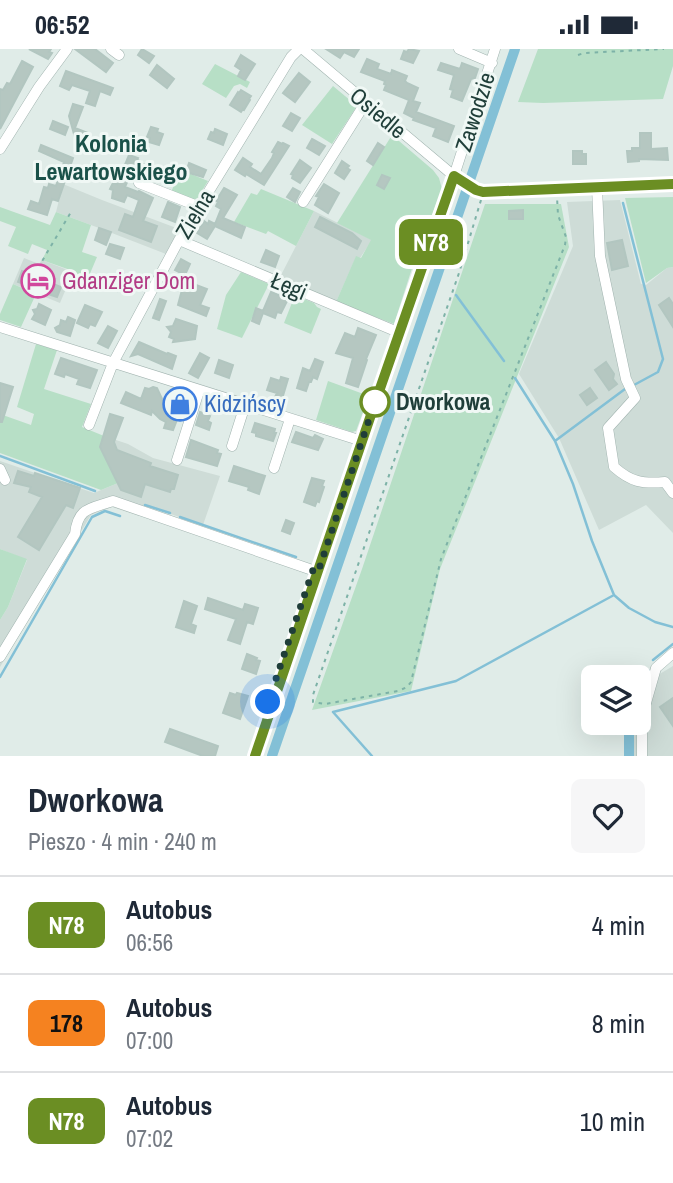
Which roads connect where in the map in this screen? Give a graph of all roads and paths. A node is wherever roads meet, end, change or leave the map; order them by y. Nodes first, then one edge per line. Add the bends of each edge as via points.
1 (67, 49) edge
2 (301, 49) edge
3 (459, 49) edge
4 (495, 49) edge
5 (664, 49) edge
6 (578, 55) dead end
7 (492, 63) junction
8 (366, 102) junction
9 (0, 149) edge
10 (463, 182) junction
11 (139, 183) dead end
12 (673, 184) edge
13 (597, 187) junction
14 (557, 189) junction
15 (483, 192) junction
16 (303, 202) dead end
17 (200, 207) junction
18 (71, 212) dead end
19 (179, 240) junction
20 (38, 268) dead end
21 (0, 327) edge
22 (400, 333) junction
23 (113, 363) junction
24 (200, 391) junction
25 (244, 405) junction
26 (290, 419) junction
27 (89, 425) dead end
28 (362, 441) junction
29 (232, 446) dead end
30 (177, 460) dead end
31 (274, 468) dead end
32 (0, 469) edge
33 (5, 480) dead end
34 (673, 493) edge
35 (318, 572) junction
36 (673, 653) edge
37 (0, 657) edge
38 (255, 756) edge
39 (642, 756) edge

1 - 9 street
2 - 8 street, Osiedle
2 - 17 street, Zielna via 291,57
3 - 7 street
4 - 7 street, Zawodzie
5 - 6 path
7 - 10 street, Zawodzie
8 - 10 street, Osiedle
8 - 16 street
10 - 15 street
10 - 22 street, Zawodzie
11 - 17 street
12 - 13 street
13 - 14 street
13 - 34 street via 600,256 626,379 635,398 608,428 614,467 627,478 664,482
14 - 15 street
14 - 15 path via 565,245 440,559 411,682 398,691 318,704 313,695
17 - 19 street, Zielna
18 - 20 path
19 - 22 street, Łęgi
19 - 23 street, Zielna
21 - 23 street
22 - 28 street, Zawodzie
23 - 24 street
23 - 27 street, Zielna
24 - 25 street
24 - 30 street
25 - 26 street
25 - 29 street
26 - 28 street
26 - 31 street
28 - 35 street, Zawodzie
32 - 33 street
35 - 37 street via 113,501 83,511 75,534
35 - 38 street, Zawodzie
36 - 39 street via 656,668 642,717

